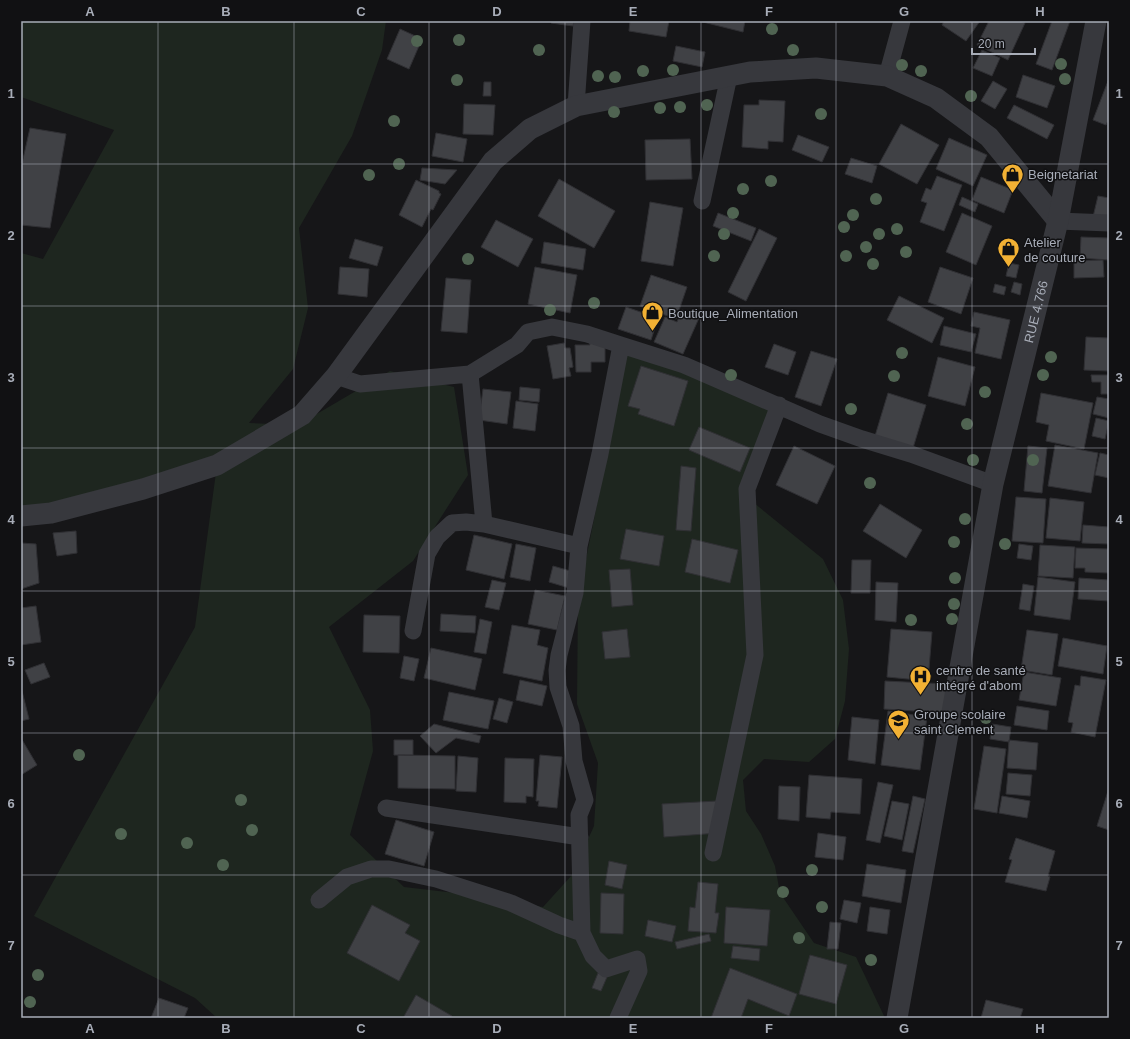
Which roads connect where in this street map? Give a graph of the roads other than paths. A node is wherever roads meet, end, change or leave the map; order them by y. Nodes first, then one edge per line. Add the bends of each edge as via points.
1 (582, 21) edge
2 (902, 21) edge
3 (1096, 21) edge
4 (728, 76) junction
5 (887, 76) junction
6 (576, 106) junction
7 (702, 201) dead end
8 (1058, 221) junction
9 (1109, 223) edge
10 (620, 345) junction
11 (470, 374) junction
12 (336, 376) junction
13 (779, 405) junction
14 (993, 484) junction
15 (21, 516) edge
16 (484, 524) junction
17 (579, 546) junction
18 (413, 631) dead end
19 (386, 808) dead end
20 (580, 837) junction
21 (713, 852) dead end
22 (319, 900) dead end
23 (582, 933) junction
24 (618, 1018) edge
25 (897, 1018) edge

1 - 6 street
2 - 5 street
3 - 8 street, RUE 4.766
4 - 5 street via 816,68
4 - 6 street
4 - 7 street
5 - 8 street via 936,98 989,137
6 - 12 street via 530,130 493,161
8 - 9 street
8 - 14 street, RUE 4.766
10 - 11 street via 587,334 552,327 528,332 517,345
10 - 13 street via 684,365
10 - 17 street via 600,454
11 - 12 street via 360,384
11 - 16 street
12 - 15 street via 302,415 217,465 143,489 51,513
13 - 14 street via 820,424
13 - 21 street via 747,489 755,655
14 - 25 street, RUE 4.766
16 - 17 street
16 - 18 street via 452,523 437,537 427,554
17 - 20 street via 575,594 557,670 558,687 571,726 574,761 585,800 579,815
19 - 20 street
20 - 23 street
22 - 23 street via 347,877 371,869 389,869 436,878 511,904
23 - 24 street via 593,956 606,969 638,960 638,971

